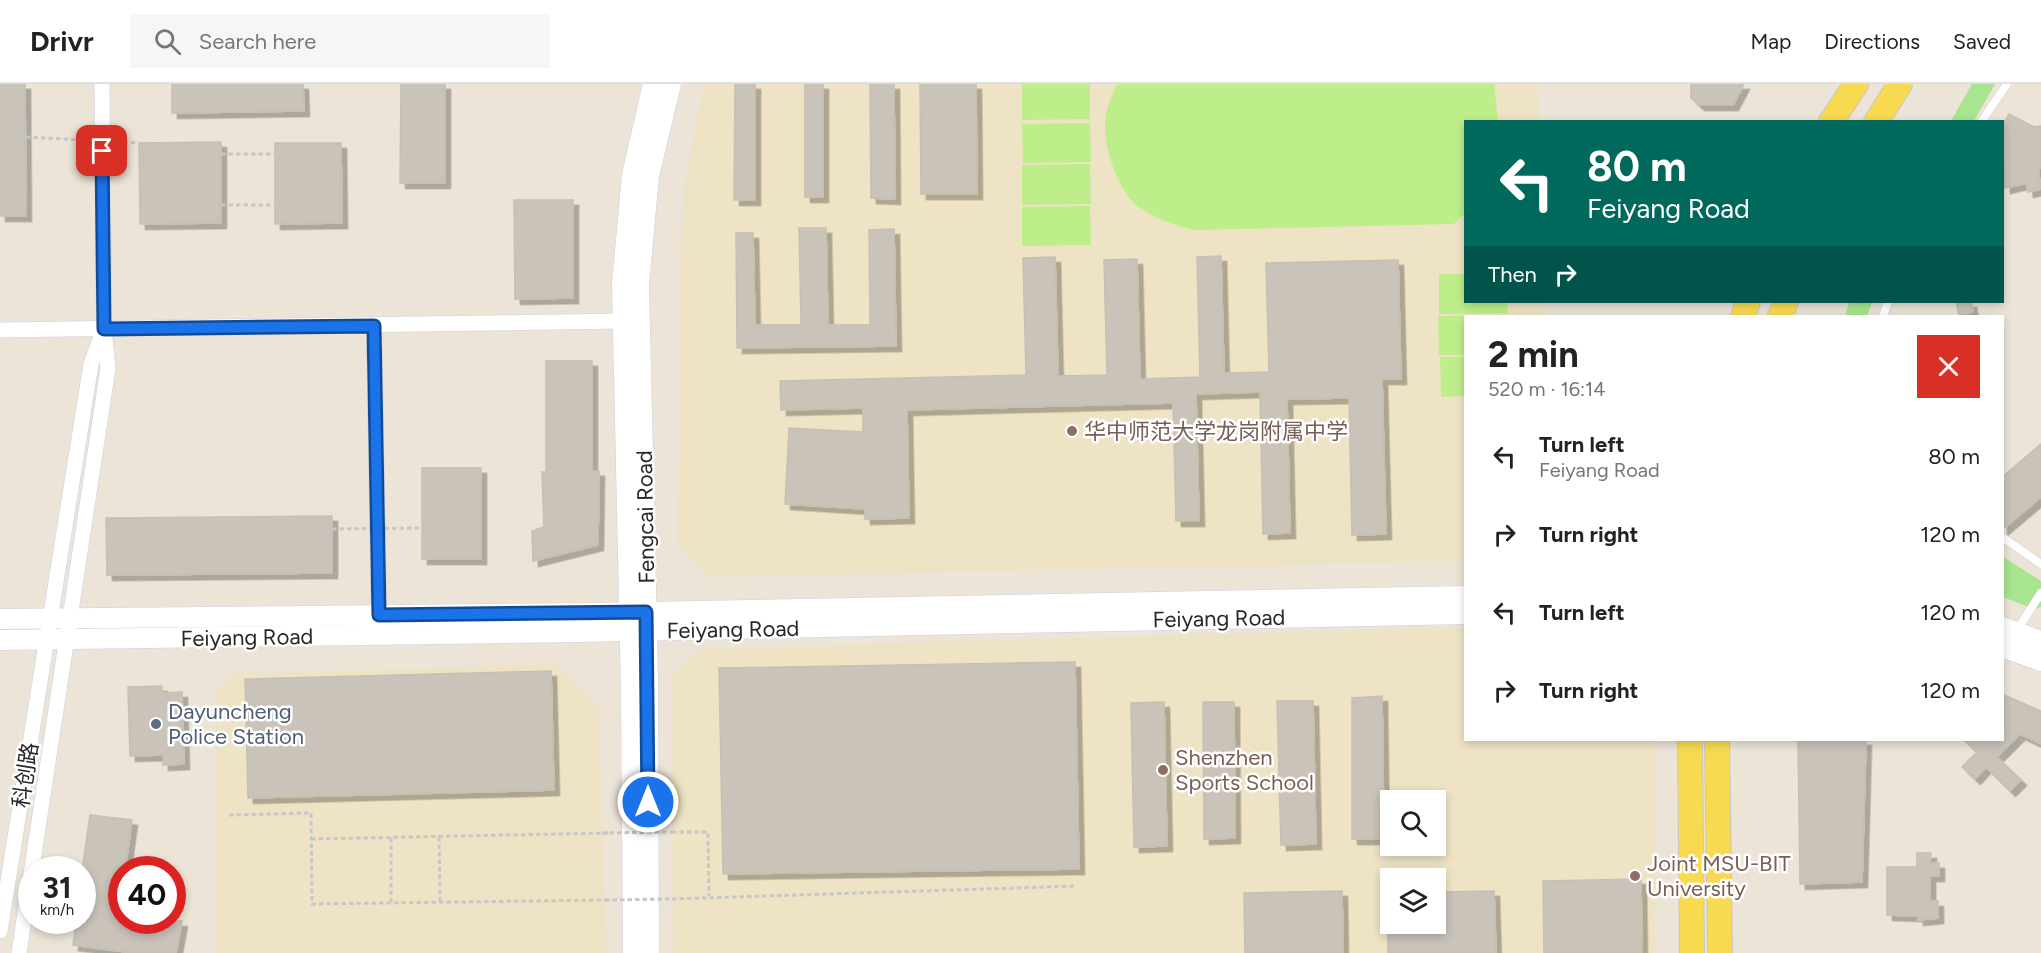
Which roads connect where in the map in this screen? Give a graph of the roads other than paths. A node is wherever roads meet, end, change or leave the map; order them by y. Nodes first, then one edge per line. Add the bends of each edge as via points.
1 (102, 84) edge
2 (653, 84) edge
3 (670, 84) edge
4 (1856, 84) edge
5 (1900, 84) edge
6 (2007, 84) edge
7 (1832, 120) edge
8 (1877, 120) edge
9 (1982, 120) edge
10 (623, 321) junction
11 (374, 326) junction
12 (104, 329) junction
13 (0, 330) edge
14 (2004, 538) edge
15 (2041, 564) edge
16 (2041, 593) edge
17 (1464, 596) edge
18 (1464, 614) edge
19 (379, 615) junction
20 (0, 619) edge
21 (61, 619) junction
22 (638, 621) junction
23 (2009, 629) edge
24 (0, 640) edge
25 (57, 640) junction
26 (2041, 641) edge
27 (2004, 648) edge
28 (2041, 661) edge
29 (1690, 741) edge
30 (1717, 741) edge
31 (0, 931) edge
32 (19, 953) edge
33 (633, 953) edge
34 (649, 953) edge
35 (1692, 953) edge
36 (1720, 953) edge

1 - 12 street, 科创路
2 - 10 street, Fengcai Road via 628,204
3 - 22 street, Fengcai Road via 649,176 640,257
4 - 7 main road
5 - 8 main road
6 - 9 lane
10 - 11 street
10 - 22 street, Fengcai Road
11 - 12 street
11 - 19 street
12 - 13 street
12 - 21 street, 科创路 via 108,368
14 - 15 lane
16 - 23 lane
17 - 22 street, Feiyang Road
18 - 22 street, Feiyang Road
19 - 21 street, Feiyang Road
19 - 22 street, Feiyang Road
20 - 21 street, Feiyang Road
21 - 25 street, 科创路
22 - 25 street, Feiyang Road
22 - 33 street, Fengcai Road
22 - 34 street, Fengcai Road
23 - 26 street
24 - 25 street, Feiyang Road
25 - 31 street, 科创路
25 - 32 street
27 - 28 street
29 - 35 main road
30 - 36 main road

